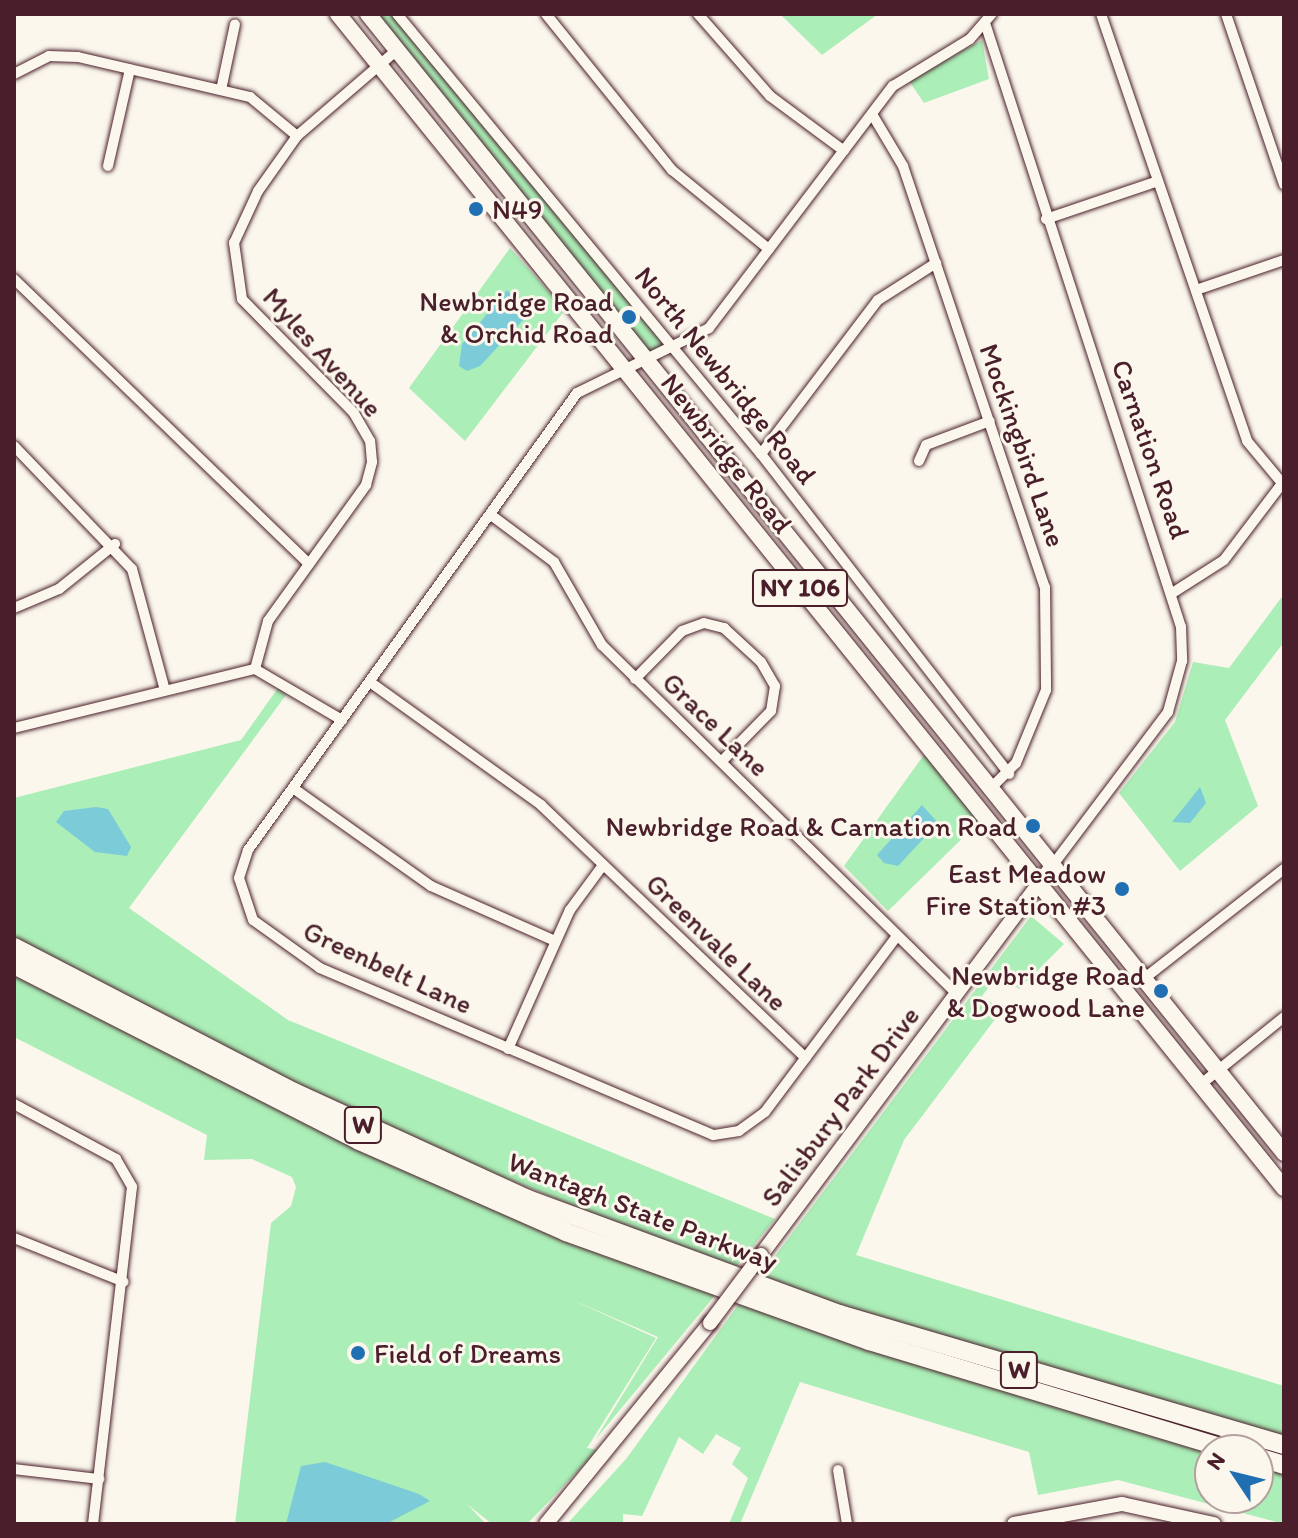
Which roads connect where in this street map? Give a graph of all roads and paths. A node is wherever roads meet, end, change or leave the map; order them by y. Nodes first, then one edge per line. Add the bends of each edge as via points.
1 (338, 14) edge
2 (368, 14) edge
3 (397, 14) edge
4 (546, 14) edge
5 (698, 14) edge
6 (1101, 14) edge
7 (1226, 14) edge
8 (988, 18) edge
9 (235, 24) dead end
10 (397, 50) junction
11 (379, 65) junction
12 (130, 69) junction
13 (14, 74) edge
14 (221, 90) junction
15 (872, 114) junction
16 (297, 136) junction
17 (844, 151) junction
18 (108, 166) dead end
19 (1158, 181) junction
20 (1284, 184) edge
21 (1046, 219) junction
22 (769, 249) junction
23 (1284, 260) edge
24 (936, 263) junction
25 (14, 279) edge
26 (1196, 290) junction
27 (676, 350) junction
28 (645, 359) junction
29 (626, 367) junction
30 (990, 421) junction
31 (14, 446) edge
32 (761, 454) junction
33 (919, 461) dead end
34 (1283, 482) edge
35 (491, 515) junction
36 (115, 544) junction
37 (309, 564) junction
38 (1174, 592) junction
39 (14, 608) edge
40 (855, 622) junction
41 (838, 635) junction
42 (255, 669) junction
43 (635, 679) junction
44 (370, 682) junction
45 (164, 687) junction
46 (342, 720) junction
47 (14, 728) edge
48 (721, 762) junction
49 (1009, 774) junction
50 (293, 788) junction
51 (989, 790) junction
52 (603, 865) junction
53 (1052, 866) junction
54 (1284, 869) edge
55 (1037, 886) junction
56 (897, 936) junction
57 (555, 941) junction
58 (14, 947) edge
59 (14, 965) edge
60 (1141, 981) junction
61 (956, 993) junction
62 (1284, 1017) edge
63 (508, 1049) junction
64 (806, 1058) junction
65 (1217, 1071) junction
66 (1200, 1085) junction
67 (14, 1104) edge
68 (1284, 1153) edge
69 (1284, 1188) edge
70 (14, 1238) edge
71 (124, 1282) junction
72 (1194, 1439) edge
73 (1284, 1445) edge
74 (14, 1469) edge
75 (838, 1470) dead end
76 (99, 1479) junction
77 (93, 1524) edge
78 (546, 1524) edge
79 (847, 1524) edge
80 (1014, 1524) edge
81 (1214, 1524) edge

1 - 11 main road, Newbridge Road / NY 106
2 - 10 main road, Newbridge Road / NY 106
3 - 27 street, North Newbridge Road
4 - 22 street via 672,170
5 - 17 street via 770,96
6 - 19 street
7 - 20 street
8 - 15 street, Greenbelt Lane via 970,39 908,72
8 - 21 street, Carnation Road
9 - 14 street
10 - 11 street, Myles Avenue
10 - 28 main road, Newbridge Road / NY 106
11 - 16 street, Myles Avenue
11 - 29 main road, Newbridge Road / NY 106
12 - 13 street via 61,56 32,61
12 - 14 street
12 - 18 street
14 - 16 street via 255,99
15 - 17 street, Greenbelt Lane
15 - 24 street, Mockingbird Lane via 903,166
16 - 37 street, Myles Avenue via 258,191 232,258 236,285 253,315 354,413 370,441 366,485
17 - 22 street, Greenbelt Lane
19 - 21 street
19 - 26 street
21 - 38 street, Carnation Road
22 - 27 street, Greenbelt Lane via 709,328
23 - 26 street
24 - 30 street, Mockingbird Lane
24 - 32 street via 878,300
25 - 37 street
26 - 34 street via 1247,441
27 - 28 street, Greenbelt Lane
27 - 32 street, North Newbridge Road
28 - 29 street, Greenbelt Lane
28 - 40 main road, Newbridge Road / NY 106
29 - 35 street, Greenbelt Lane via 577,393
29 - 41 main road, Newbridge Road / NY 106
30 - 33 street via 926,445
30 - 49 street, Mockingbird Lane via 1050,619 1046,690
31 - 36 street
32 - 49 street, North Newbridge Road
34 - 38 street via 1224,560
35 - 43 street, Grace Lane via 554,562 591,631
35 - 44 street, Greenbelt Lane
36 - 39 street via 59,589
36 - 45 street via 138,585
37 - 42 street, Myles Avenue via 268,621
38 - 53 street, Carnation Road via 1182,661 1168,712
40 - 41 main road
40 - 51 main road, Newbridge Road / NY 106
41 - 55 main road, Newbridge Road / NY 106
42 - 45 street
42 - 46 street
43 - 48 street, Grace Lane
43 - 48 street via 682,631 704,623 724,628 761,662 775,686 771,711
44 - 46 street, Greenbelt Lane
44 - 52 street, Greenvale Lane via 541,805
45 - 47 street
46 - 50 street, Greenbelt Lane
48 - 56 street, Grace Lane
49 - 51 street, Mockingbird Lane
50 - 57 street via 431,886
50 - 63 street, Greenbelt Lane via 241,866 240,893 253,920 320,968
51 - 53 main road, Newbridge Road / NY 106
52 - 57 street
52 - 64 street, Greenvale Lane
53 - 55 main road, Salisbury Park Drive
53 - 60 main road, Newbridge Road / NY 106
54 - 60 street
55 - 61 main road, Salisbury Park Drive
55 - 66 main road, Newbridge Road / NY 106
56 - 61 street, Grace Lane
56 - 64 street, Greenbelt Lane
57 - 63 street
58 - 73 highway, Wantagh State Parkway / W via 294,1092 528,1199 839,1314
59 - 72 highway, Wantagh State Parkway / W via 317,1121 566,1232 869,1341
60 - 65 main road, Newbridge Road / NY 106
61 - 78 main road, Salisbury Park Drive, bridge via 710,1323
62 - 65 street
63 - 64 street, Greenbelt Lane via 713,1135 758,1120
65 - 66 street
65 - 68 main road, Newbridge Road / NY 106
66 - 69 main road, Newbridge Road / NY 106
67 - 71 street via 124,1168 134,1200
70 - 71 street
71 - 76 street
74 - 76 street
75 - 79 street
76 - 77 street
80 - 81 main road via 1122,1504

